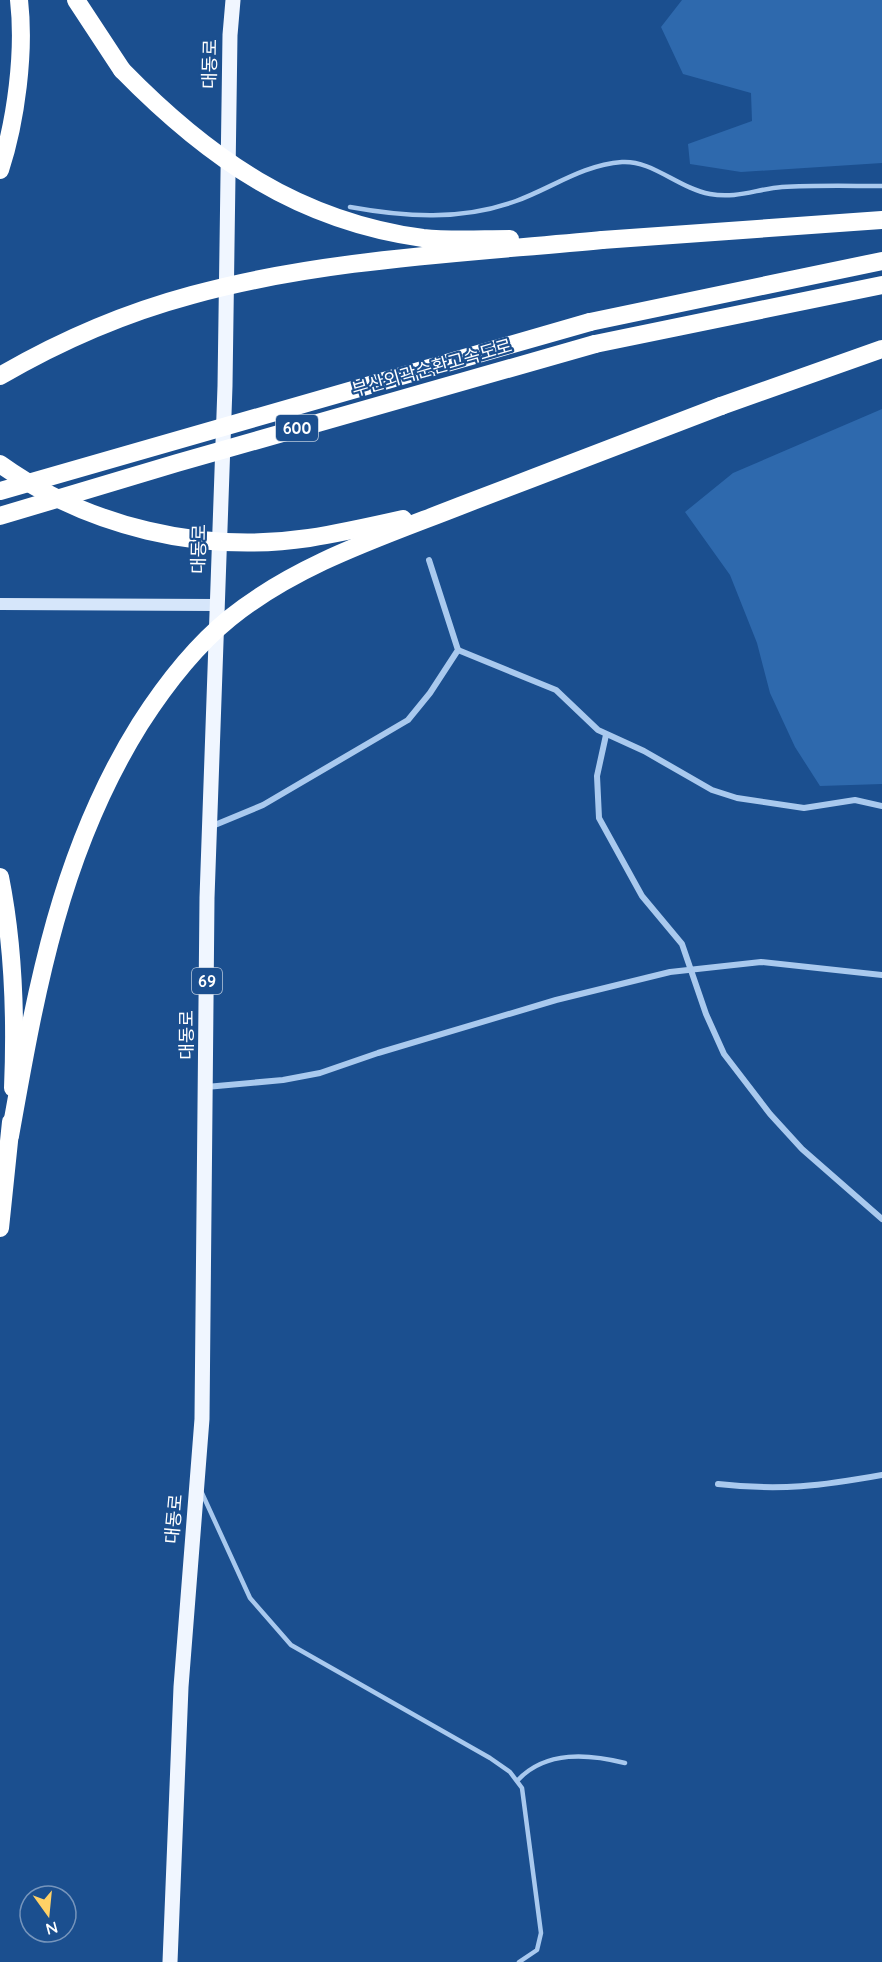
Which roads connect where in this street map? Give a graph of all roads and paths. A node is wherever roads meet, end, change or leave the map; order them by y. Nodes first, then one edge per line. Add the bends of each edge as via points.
1 (19, 0) edge
2 (76, 0) edge
3 (233, 0) edge
4 (0, 170) edge
5 (882, 186) edge
6 (350, 207) dead end
7 (882, 220) edge
8 (602, 240) junction
9 (882, 261) edge
10 (882, 285) edge
11 (882, 349) edge
12 (0, 376) edge
13 (641, 436) junction
14 (0, 464) edge
15 (0, 491) edge
16 (0, 516) edge
17 (429, 560) dead end
18 (0, 604) edge
19 (217, 605) junction
20 (458, 650) junction
21 (606, 735) junction
22 (882, 806) edge
23 (209, 828) junction
24 (0, 877) edge
25 (693, 970) junction
26 (882, 975) edge
27 (206, 1088) junction
28 (10, 1136) junction
29 (882, 1219) edge
30 (0, 1228) edge
31 (882, 1475) edge
32 (197, 1481) junction
33 (718, 1484) dead end
34 (625, 1763) dead end
35 (518, 1780) junction
36 (170, 1962) edge
37 (519, 1962) edge

1 - 4 highway via 20,60 7,150
2 - 8 highway, bridge via 122,70 156,104 204,146 254,180 315,210 376,230 426,238
3 - 19 main road, 대동로 / 69
5 - 6 lane via 780,188 745,196 712,195 686,189 644,164 622,162 576,172 516,201 463,213 406,216
7 - 8 highway
8 - 12 highway, bridge via 265,278 192,295 84,332
9 - 15 highway, 부산외곽순환고속도로 / 600, bridge via 590,322
10 - 16 highway, 부산외곽순환고속도로 / 600, bridge via 595,344
11 - 13 highway, bridge
13 - 14 highway, bridge via 413,516 306,538 236,542 176,537 81,511
13 - 28 highway, bridge via 363,544 283,580 230,619 185,660 123,752 69,872 46,954
17 - 20 street
18 - 19 street
19 - 23 main road, 대동로 / 69
20 - 21 street via 556,690
20 - 23 street via 408,720 263,805
21 - 22 street via 644,751 704,786 737,798 804,808 855,800
21 - 25 street via 597,776 599,818 633,882 672,929
23 - 27 main road, 대동로 / 69
24 - 28 highway, bridge via 14,979
25 - 26 street via 760,962
25 - 27 street via 556,1000 320,1073
25 - 29 street via 706,1014 724,1054 746,1083 819,1166
27 - 32 main road, 대동로 / 69 via 202,1419
28 - 30 highway
31 - 33 street via 805,1488
32 - 35 lane via 250,1598 291,1645 490,1758
32 - 36 main road, 대동로 / 69 via 180,1687
34 - 35 lane via 601,1757 565,1757 535,1766
35 - 37 lane via 541,1933 537,1950

